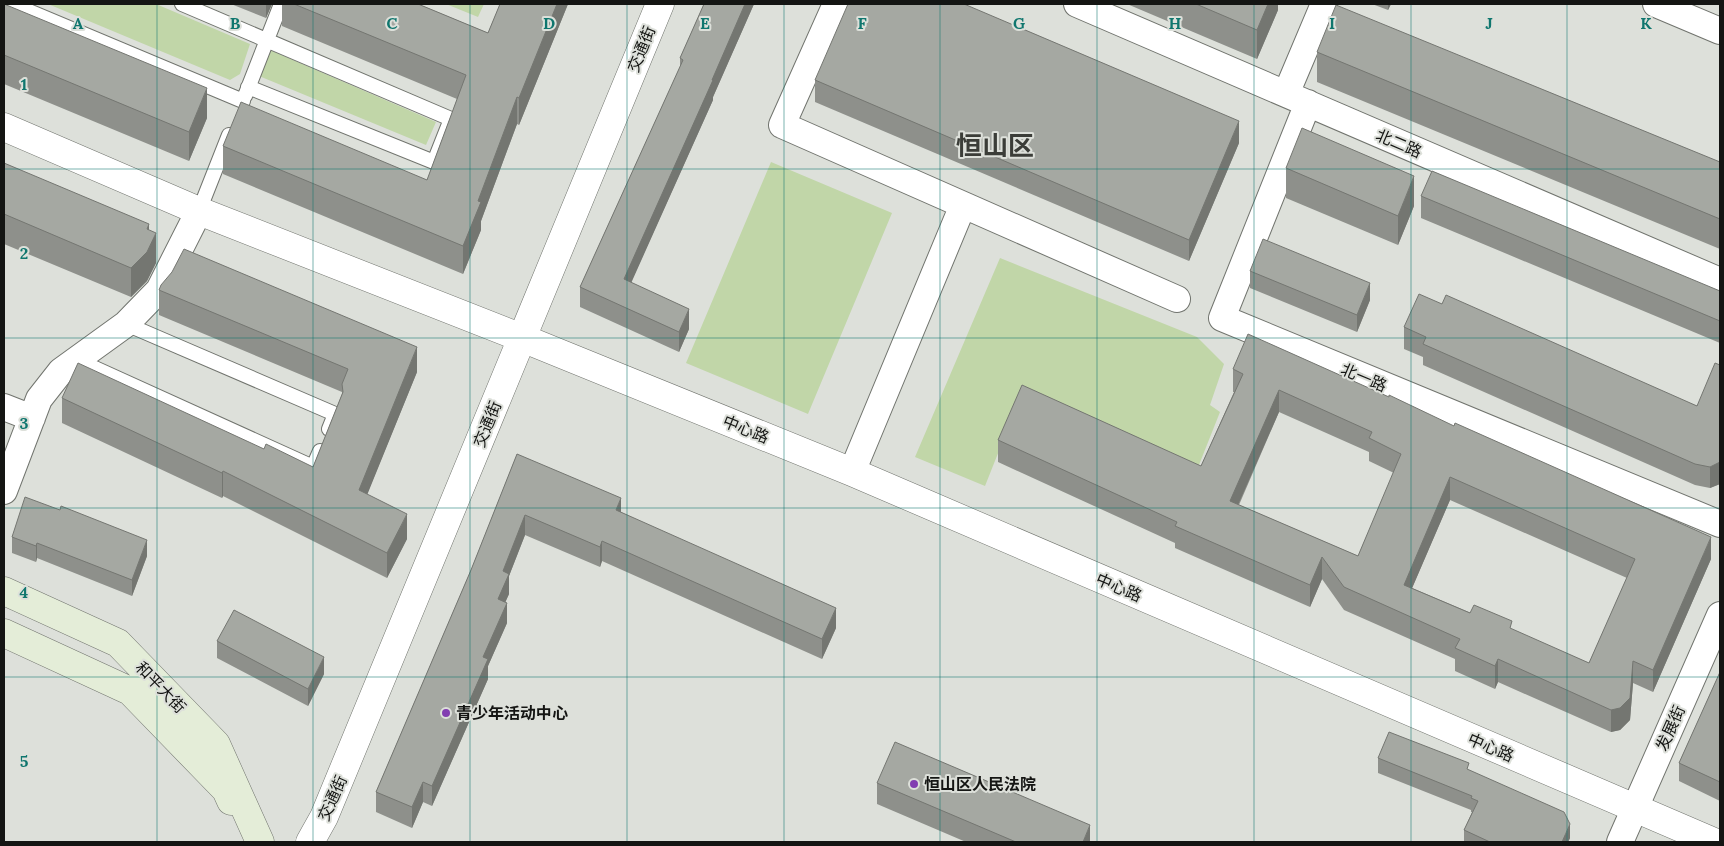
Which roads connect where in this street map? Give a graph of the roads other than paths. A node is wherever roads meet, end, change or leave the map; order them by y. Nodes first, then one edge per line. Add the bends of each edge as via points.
1 (12, 4) edge
2 (182, 4) edge
3 (281, 4) edge
4 (660, 4) edge
5 (836, 4) edge
6 (1077, 4) edge
7 (1324, 4) edge
8 (1656, 4) edge
9 (1720, 32) edge
10 (267, 40) junction
11 (248, 87) junction
12 (1297, 98) junction
13 (239, 110) junction
14 (4, 127) edge
15 (963, 205) junction
16 (199, 211) junction
17 (1720, 281) edge
18 (1177, 299) dead end
19 (126, 324) junction
20 (522, 338) junction
21 (77, 360) junction
22 (4, 408) edge
23 (32, 418) junction
24 (852, 472) junction
25 (4, 491) edge
26 (1720, 524) edge
27 (4, 591) edge
28 (1720, 614) edge
29 (4, 633) edge
30 (1635, 808) junction
31 (249, 842) edge
32 (260, 842) edge
33 (310, 842) edge
34 (1620, 842) edge
35 (1714, 842) edge

1 - 13 lane
2 - 10 lane
3 - 10 lane
4 - 20 street, 交通街
5 - 15 street via 782,125
6 - 12 street, 北二路
7 - 12 street
8 - 9 street
10 - 11 lane
10 - 11 lane via 451,118 434,162
11 - 13 lane
12 - 17 street, 北二路
12 - 26 street, 北一路 via 1222,318
13 - 16 lane
14 - 16 street, 中心路
15 - 18 street
15 - 24 street
16 - 19 street via 158,290
16 - 20 street, 中心路
19 - 21 street
19 - 21 lane via 335,414 313,467
20 - 24 street, 中心路
20 - 33 street, 交通街 via 328,808
21 - 23 street via 61,371 39,399
22 - 23 street
23 - 25 street
24 - 30 street, 中心路
27 - 32 main road, 和平大街 via 118,643 216,744
28 - 30 street, 发展街
29 - 31 main road, 和平大街 via 130,691 226,790
30 - 34 street, 发展街
30 - 35 street, 中心路

